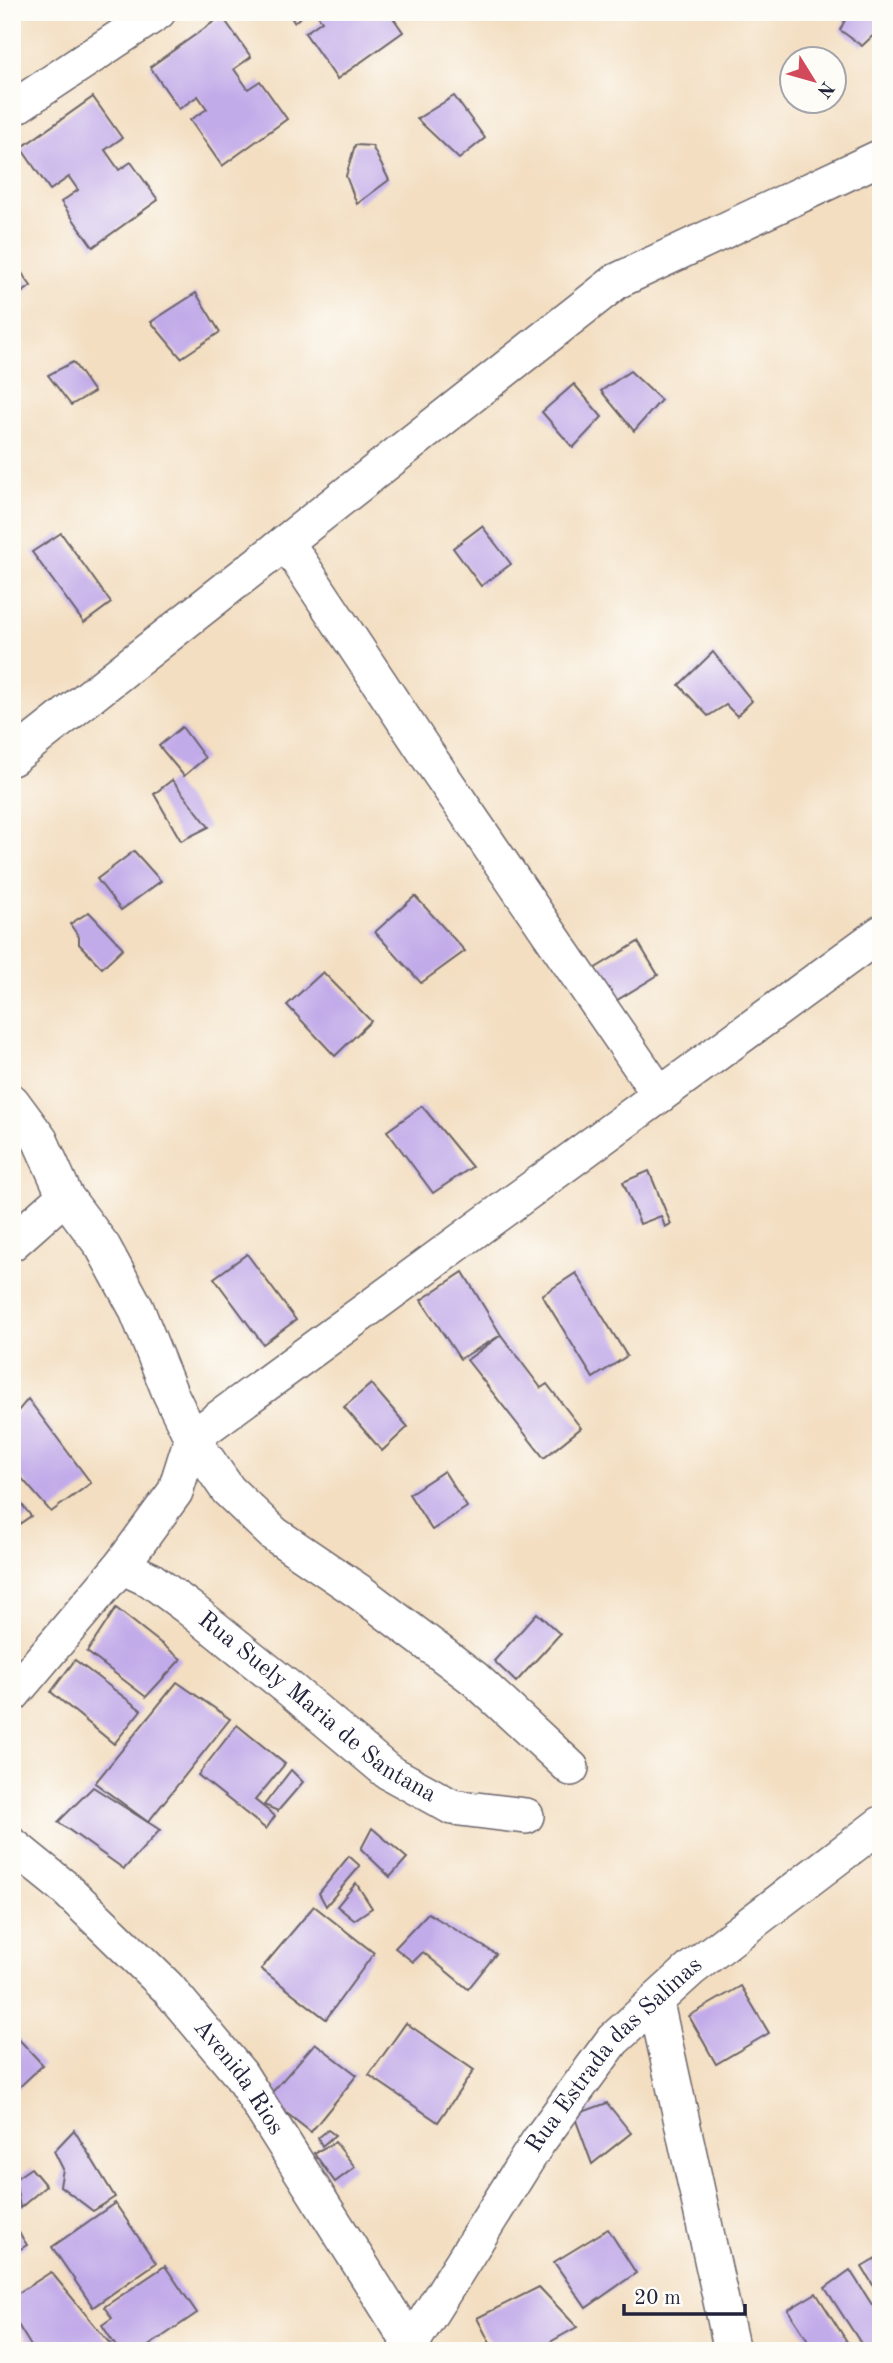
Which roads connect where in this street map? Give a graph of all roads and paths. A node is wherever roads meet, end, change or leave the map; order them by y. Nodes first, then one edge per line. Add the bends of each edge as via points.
1 (158, 12) edge
2 (12, 109) edge
3 (881, 157) edge
4 (286, 542) junction
5 (12, 758) edge
6 (881, 933) edge
7 (660, 1095) junction
8 (12, 1102) edge
9 (65, 1196) junction
10 (12, 1242) edge
11 (192, 1438) junction
12 (121, 1566) junction
13 (12, 1695) edge
14 (571, 1768) dead end
15 (526, 1816) dead end
16 (881, 1824) edge
17 (12, 1845) edge
18 (656, 2003) junction
19 (410, 2349) edge
20 (733, 2351) edge

1 - 2 street
3 - 4 street via 617,281
4 - 5 street
4 - 7 street
6 - 7 street
7 - 11 street
8 - 9 street via 40,1140
9 - 10 street
9 - 11 street via 103,1247 136,1308
11 - 12 street via 175,1492
11 - 14 street via 228,1490 274,1534 475,1679
12 - 13 street
12 - 15 street, Rua Suely Maria de Santana via 151,1580 189,1608 387,1771 452,1807
16 - 18 street, Rua Estrada das Salinas via 691,1969
17 - 19 street, Avenida Rios via 65,1888 167,1987 240,2074
18 - 19 street, Rua Estrada das Salinas via 613,2040 538,2142
18 - 20 street

